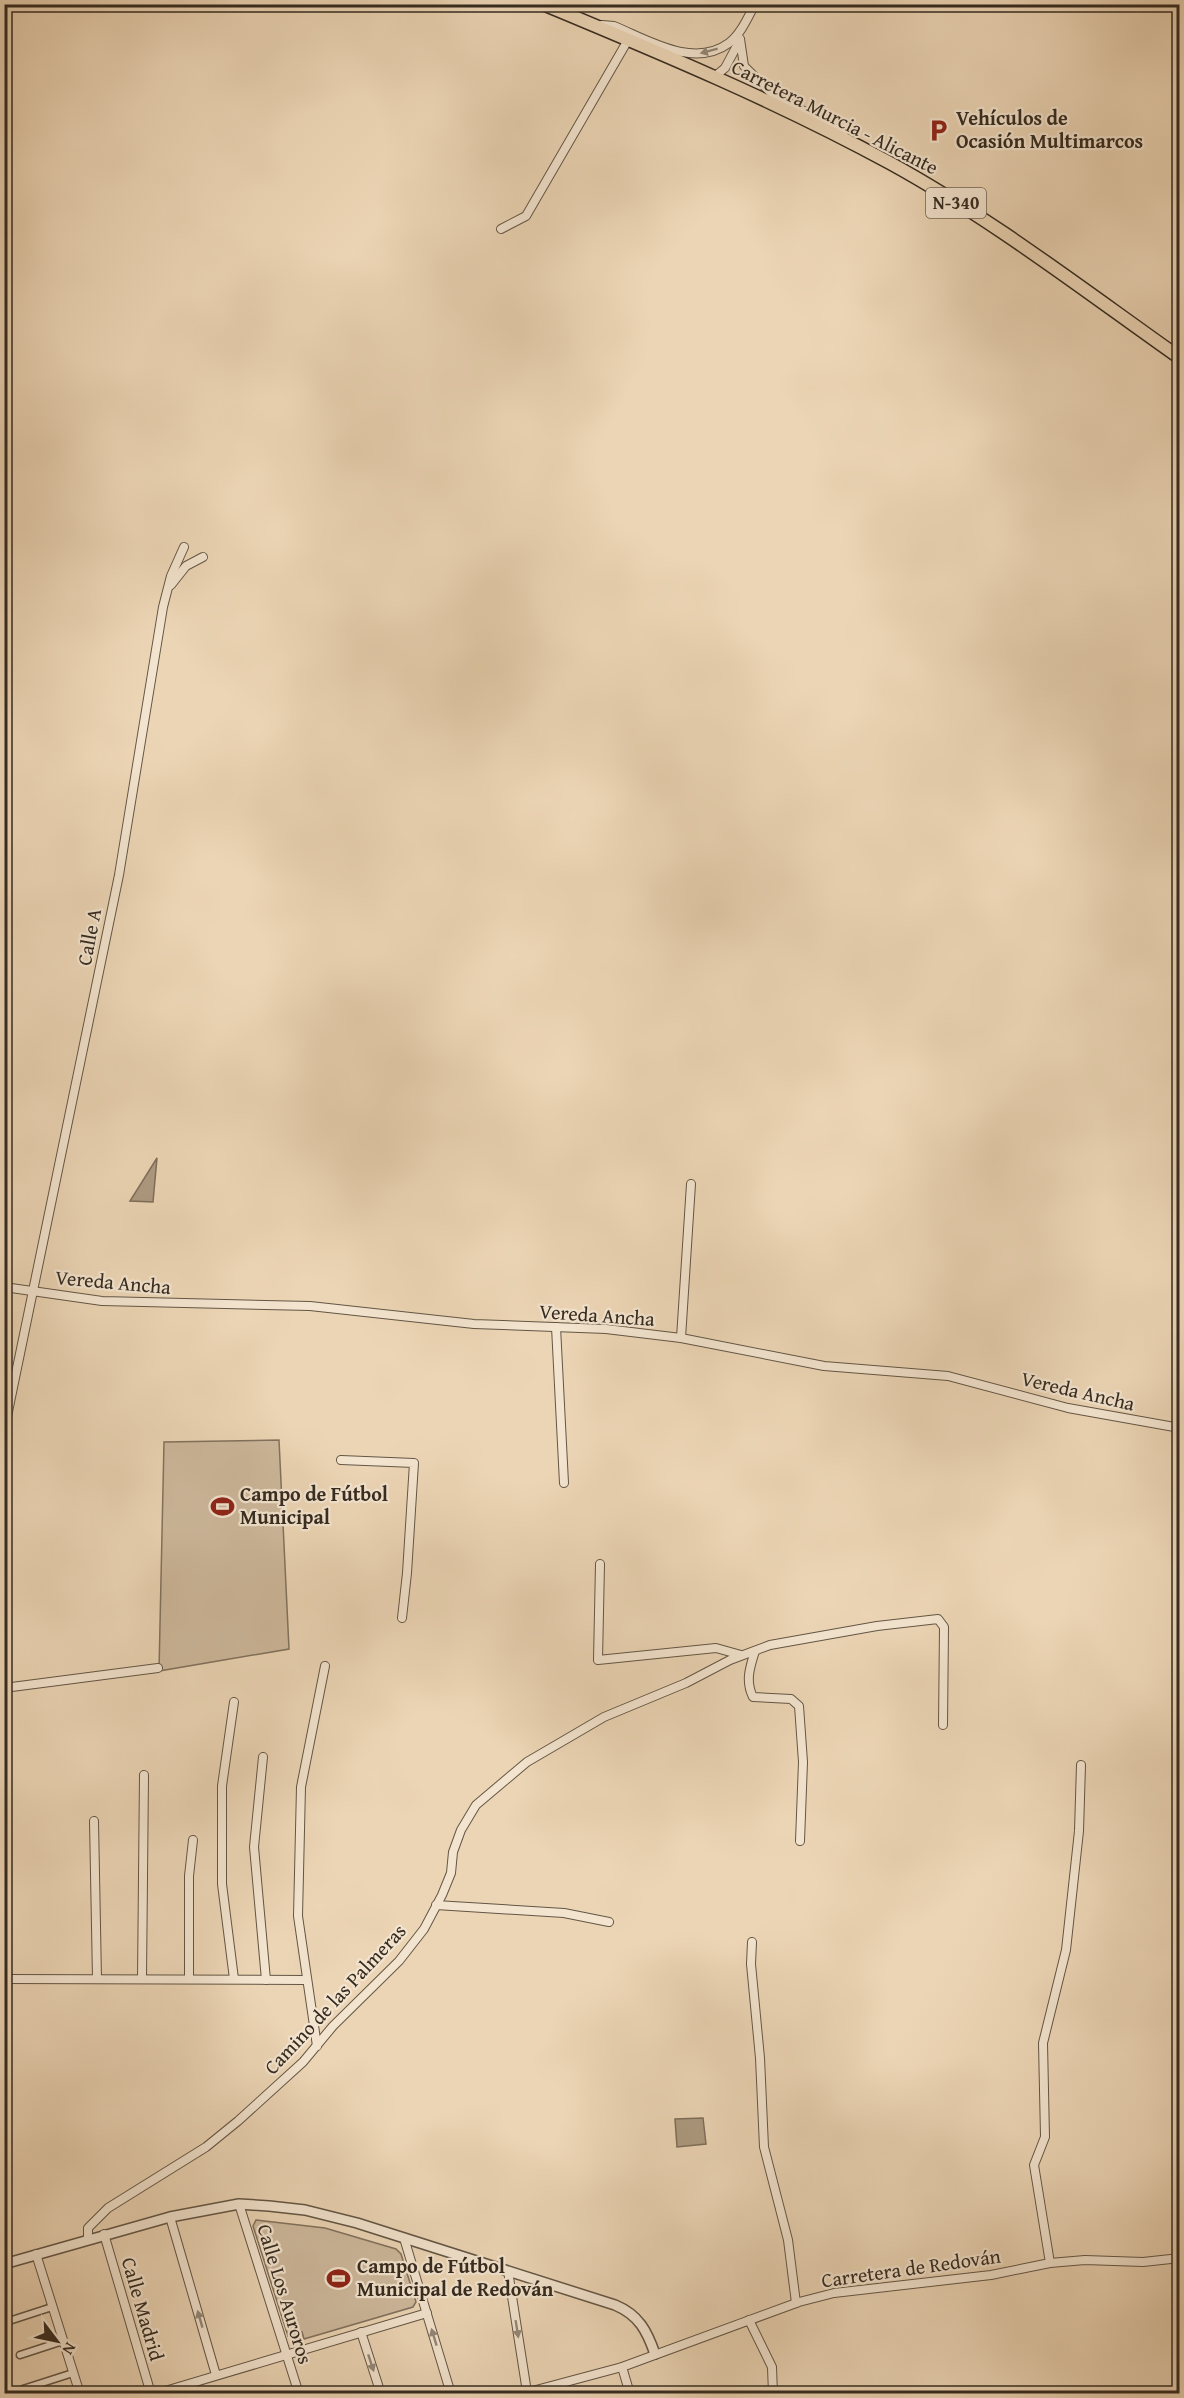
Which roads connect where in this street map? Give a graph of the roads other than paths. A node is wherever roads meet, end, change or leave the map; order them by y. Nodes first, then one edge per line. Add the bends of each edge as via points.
1 (543, 4) edge
2 (755, 4) edge
3 (750, 14) junction
4 (592, 25) junction
5 (740, 39) junction
6 (628, 40) junction
7 (714, 77) junction
8 (863, 149) junction
9 (501, 229) dead end
10 (1179, 358) edge
11 (184, 547) dead end
12 (203, 557) dead end
13 (168, 588) junction
14 (691, 1184) dead end
15 (4, 1287) edge
16 (35, 1291) junction
17 (556, 1327) junction
18 (681, 1338) junction
19 (1179, 1428) edge
20 (4, 1431) edge
21 (340, 1460) dead end
22 (564, 1483) dead end
23 (600, 1564) dead end
24 (402, 1618) dead end
25 (755, 1651) junction
26 (742, 1656) junction
27 (326, 1666) dead end
28 (158, 1668) dead end
29 (4, 1688) edge
30 (234, 1702) dead end
31 (943, 1725) dead end
32 (263, 1757) dead end
33 (1081, 1765) dead end
34 (144, 1775) dead end
35 (94, 1821) dead end
36 (193, 1840) dead end
37 (800, 1841) dead end
38 (436, 1905) junction
39 (609, 1922) dead end
40 (752, 1942) dead end
41 (4, 1978) edge
42 (97, 1979) junction
43 (142, 1979) junction
44 (189, 1980) junction
45 (234, 1980) junction
46 (266, 1980) junction
47 (306, 1980) junction
48 (317, 2046) junction
49 (239, 2204) junction
50 (170, 2217) junction
51 (104, 2234) junction
52 (404, 2238) junction
53 (88, 2239) junction
54 (36, 2254) junction
55 (1179, 2258) edge
56 (1050, 2263) junction
57 (4, 2264) edge
58 (508, 2271) junction
59 (796, 2303) junction
60 (52, 2307) junction
61 (427, 2313) junction
62 (12, 2320) dead end
63 (749, 2320) junction
64 (361, 2332) junction
65 (63, 2341) junction
66 (287, 2354) junction
67 (655, 2354) junction
68 (20, 2355) dead end
69 (622, 2367) junction
70 (73, 2373) junction
71 (216, 2375) junction
72 (23, 2389) dead end
73 (183, 2390) edge
74 (524, 2393) edge
75 (80, 2394) edge
76 (153, 2394) edge
77 (299, 2394) edge
78 (381, 2394) edge
79 (451, 2394) edge
80 (630, 2394) edge
81 (773, 2394) edge

1 - 4 highway, Carretera Murcia - Alicante / N-340
2 - 3 street
3 -> 4 street via 729,43 705,53 690,54 614,26
3 - 5 street
4 - 6 highway, Carretera Murcia - Alicante / N-340
5 - 7 street via 725,68
5 - 8 street via 744,66 771,92 839,130
6 - 7 highway, Carretera Murcia - Alicante / N-340
6 - 9 street via 526,216
7 - 8 highway, Carretera Murcia - Alicante / N-340
8 - 10 highway, Carretera Murcia - Alicante / N-340 via 960,205
11 - 13 street, Calle A
12 - 13 street via 186,566
13 - 16 street, Calle A via 119,875
14 - 18 street
15 - 16 street, Vereda Ancha
16 - 17 street, Vereda Ancha via 102,1301 310,1306 474,1324
16 - 20 street, Calle A
17 - 18 street, Vereda Ancha
17 - 22 street
18 - 19 street, Vereda Ancha via 824,1366 948,1376 1068,1408
21 - 24 street via 414,1463
23 - 26 street via 598,1660 716,1648
25 - 26 street, Camino de las Palmeras
25 - 31 street, Camino de las Palmeras via 794,1640 938,1619 944,1627
25 - 37 street via 749,1670 753,1697 791,1699 799,1706 803,1762
26 - 38 street, Camino de las Palmeras via 604,1717 527,1762 476,1805 461,1830 451,1873
27 - 47 street via 301,1787 298,1916
28 - 29 street
30 - 45 street via 222,1786 222,1884
32 - 46 street via 254,1847
33 - 56 street via 1079,1831 1066,1950 1043,2043 1045,2137 1034,2165
34 - 43 street
35 - 42 street
36 - 44 street
38 - 39 street via 564,1913
38 - 48 street, Camino de las Palmeras via 424,1929 399,1961
40 - 59 street via 764,2148 788,2240
41 - 42 street
42 - 43 street
43 - 44 street
44 - 45 street
45 - 46 street
46 - 47 street
47 - 48 street
48 - 53 street, Camino de las Palmeras via 206,2147 108,2208 88,2228
49 - 50 street
49 - 52 street via 317,2212
49 - 66 street, Calle Los Auroros
50 - 51 street
71 -> 50 street
51 - 53 street
51 - 76 street, Calle Madrid
52 - 58 street
52 - 61 street
53 - 54 street
54 - 57 street
54 - 60 street
55 - 56 street, Carretera de Redován
56 - 59 street, Carretera de Redován via 991,2275 864,2288
58 - 67 street via 627,2310 643,2325
58 -> 74 street
59 - 63 street, Carretera de Redován
60 - 62 street
60 - 65 street
61 - 64 street
79 -> 61 street
63 - 67 street, Carretera de Redován
63 - 81 street via 772,2367
64 - 66 street
64 -> 78 street
65 - 68 street
65 - 70 street
66 - 71 street
66 - 77 street, Calle Los Auroros
67 - 69 street, Carretera de Redován
69 - 74 street, Carretera de Redován
69 - 80 street
70 - 72 street
70 - 75 street
71 - 73 street
73 - 76 street

